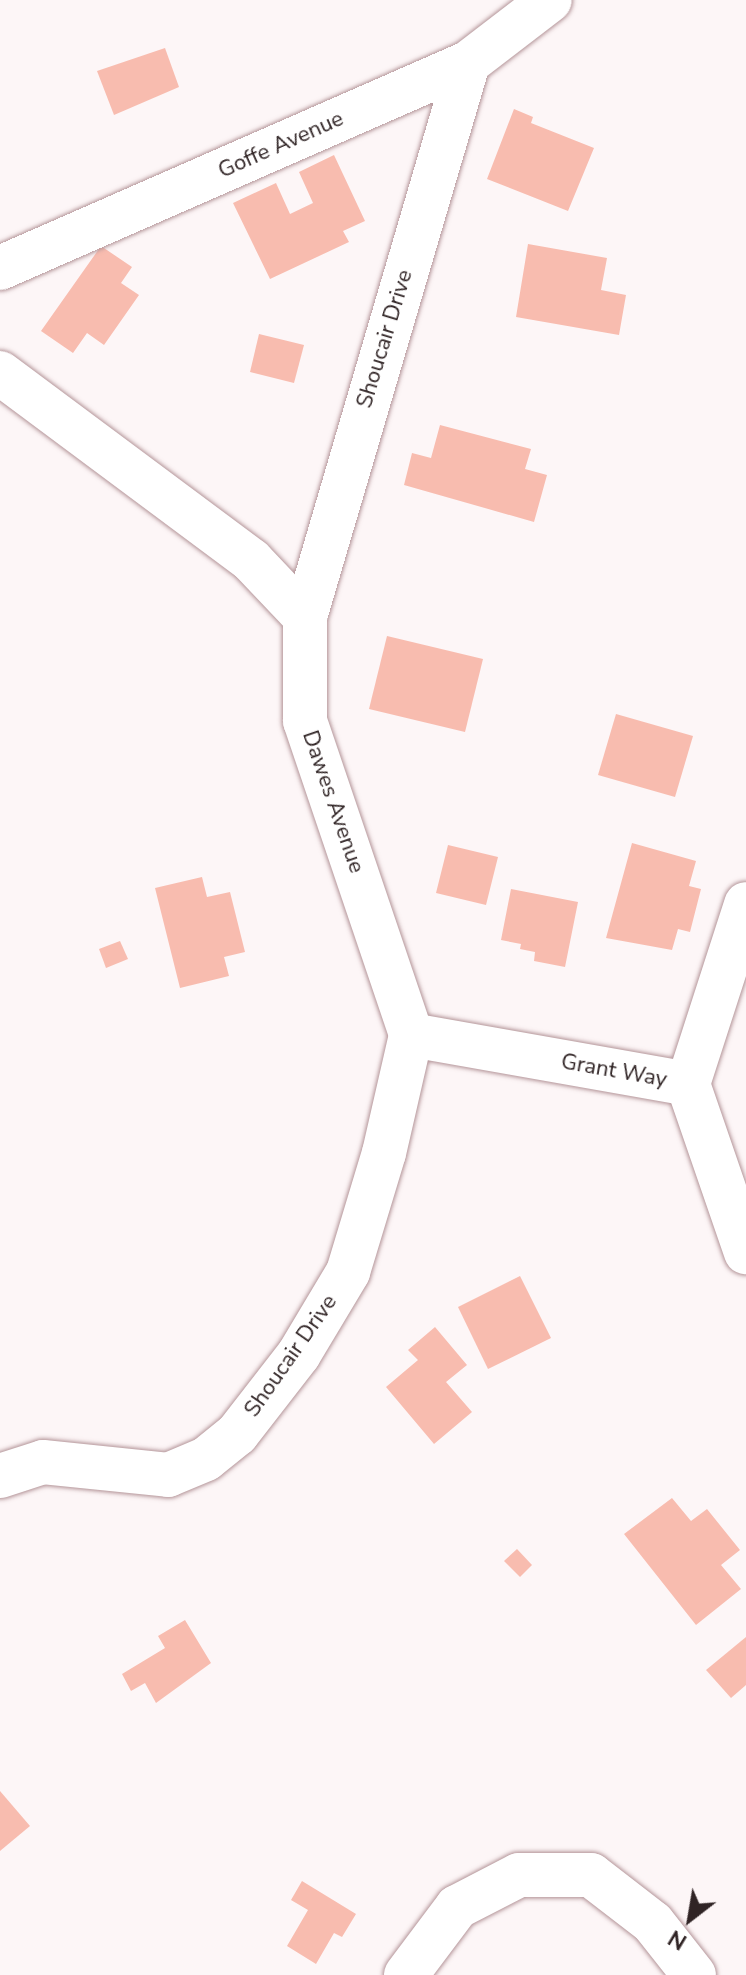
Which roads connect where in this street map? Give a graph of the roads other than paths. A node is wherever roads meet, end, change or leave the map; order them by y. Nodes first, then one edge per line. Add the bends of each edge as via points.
1 (550, 0) edge
2 (468, 63) junction
3 (0, 268) edge
4 (0, 373) edge
5 (305, 617) junction
6 (746, 904) edge
7 (411, 1035) junction
8 (688, 1084) junction
9 (746, 1252) edge
10 (0, 1476) edge
11 (406, 1975) edge
12 (694, 1975) edge

1 - 2 street, Goffe Avenue
2 - 3 street, Goffe Avenue
2 - 5 street, Shoucair Drive
4 - 5 street via 251,560
5 - 7 street, Dawes Avenue via 305,721
6 - 8 street
7 - 8 street, Grant Way
7 - 10 street, Shoucair Drive via 384,1153 348,1272 299,1354 237,1434 206,1459 168,1475 43,1462
8 - 9 street, Grant Way
11 - 12 street via 457,1907 519,1875 591,1875 653,1923

